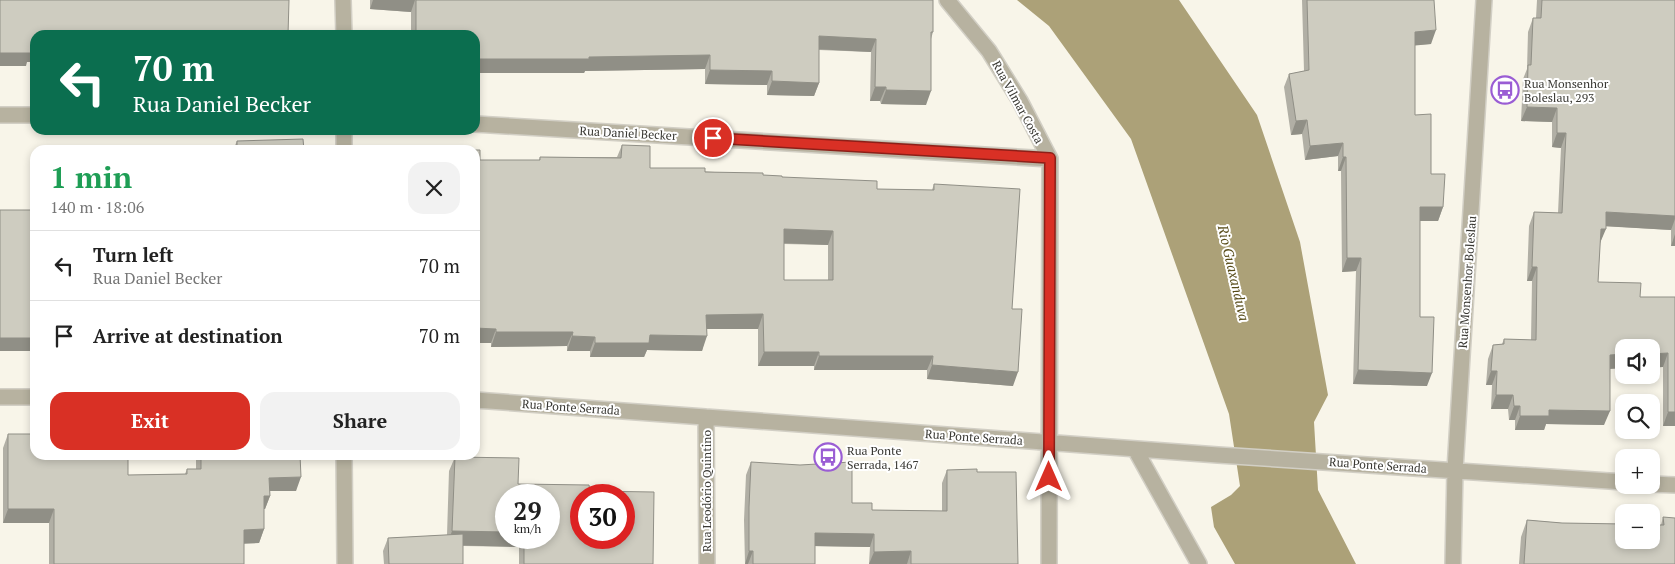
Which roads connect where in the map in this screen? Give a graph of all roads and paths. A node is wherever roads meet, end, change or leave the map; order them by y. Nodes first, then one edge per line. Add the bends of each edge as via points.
1 (343, 0) edge
2 (946, 0) edge
3 (1484, 0) edge
4 (344, 30) edge
5 (0, 115) edge
6 (30, 115) edge
7 (480, 124) edge
8 (1050, 158) junction
9 (0, 397) edge
10 (30, 397) edge
11 (480, 400) edge
12 (706, 417) junction
13 (1049, 442) junction
14 (1135, 449) junction
15 (344, 460) edge
16 (1455, 470) junction
17 (1615, 481) edge
18 (1660, 485) edge
19 (1675, 486) edge
20 (345, 564) edge
21 (707, 564) edge
22 (1049, 564) edge
23 (1199, 564) edge
24 (1453, 564) edge

1 - 4 street
2 - 8 street, Rua Vilmar Costa via 989,51
3 - 16 street, Rua Monsenhor Boleslau
5 - 6 street
7 - 8 street, Rua Daniel Becker
8 - 13 street
9 - 10 street
11 - 12 street, Rua Ponte Serrada
12 - 13 street, Rua Ponte Serrada
12 - 21 street, Rua Leodório Quintino
13 - 14 street, Rua Ponte Serrada
13 - 22 street
14 - 16 street, Rua Ponte Serrada
14 - 23 street
15 - 20 street
16 - 17 street, Rua Ponte Serrada
16 - 24 street, Rua Monsenhor Boleslau
18 - 19 street

